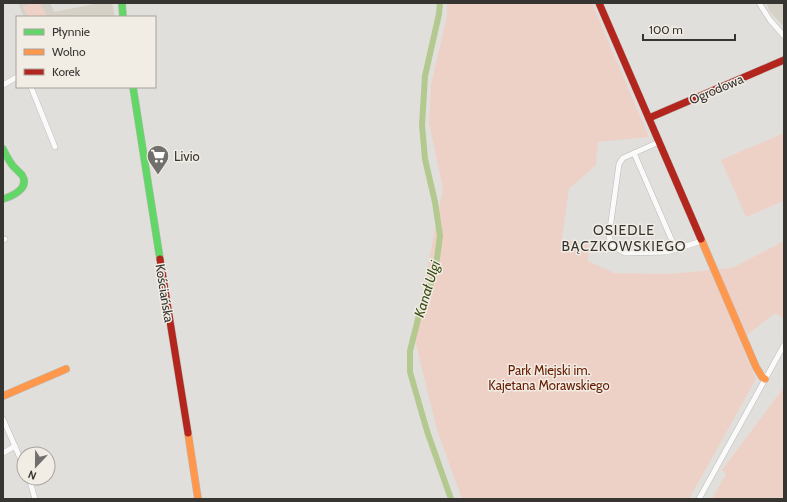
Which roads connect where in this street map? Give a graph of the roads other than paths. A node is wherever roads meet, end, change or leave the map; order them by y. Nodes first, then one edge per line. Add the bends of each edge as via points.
1 (122, 3) edge
2 (599, 3) edge
3 (760, 3) edge
4 (123, 16) edge
5 (784, 36) edge
6 (784, 60) edge
7 (16, 78) edge
8 (3, 84) edge
9 (31, 88) edge
10 (133, 88) edge
11 (648, 118) junction
12 (659, 142) junction
13 (55, 147) dead end
14 (3, 149) edge
15 (634, 153) junction
16 (3, 199) edge
17 (702, 241) junction
18 (676, 250) junction
19 (784, 345) edge
20 (66, 368) dead end
21 (765, 379) junction
22 (3, 396) edge
23 (3, 419) edge
24 (15, 446) joint
25 (3, 453) edge
26 (31, 486) edge
27 (35, 499) edge
28 (198, 499) edge
29 (699, 499) edge

1 - 4 street
2 - 11 street
3 - 5 street via 764,12
6 - 11 street, Ogrodowa
7 - 8 street
9 - 13 street
10 - 28 street, Kościańska
11 - 12 street
12 - 15 street
12 - 17 street
14 - 16 street via 22,177 23,186 16,194
15 - 18 street
15 - 18 street via 623,158 619,164 609,236 611,243 625,253
17 - 18 street
17 - 21 street via 756,367
19 - 21 street
20 - 22 street
21 - 29 street
23 - 24 street
24 - 25 street
26 - 27 street

